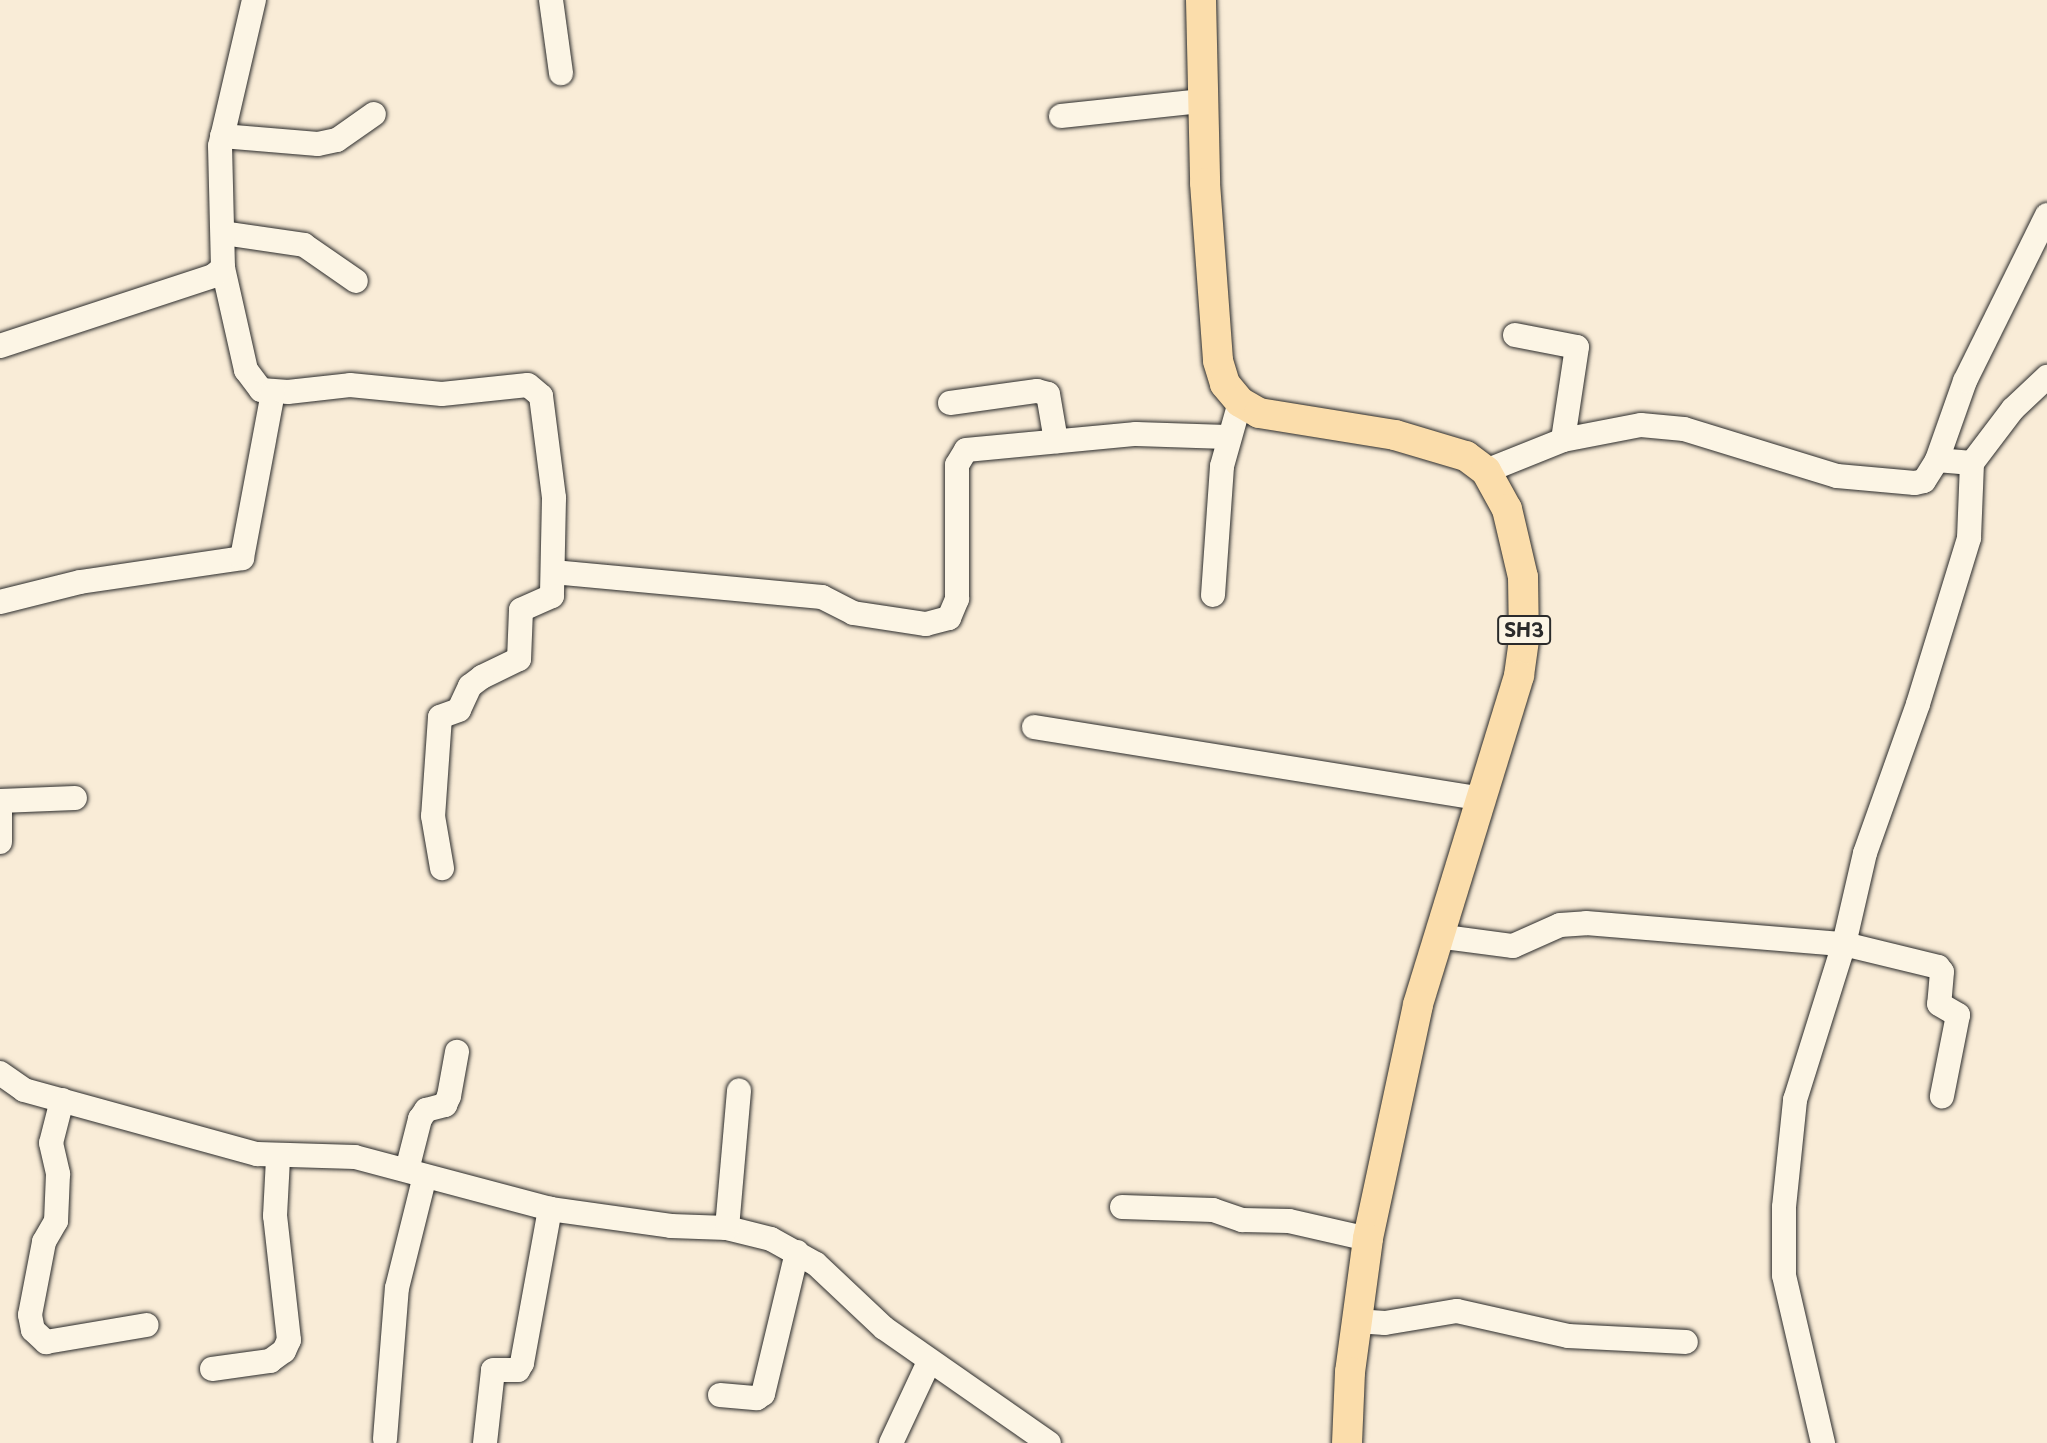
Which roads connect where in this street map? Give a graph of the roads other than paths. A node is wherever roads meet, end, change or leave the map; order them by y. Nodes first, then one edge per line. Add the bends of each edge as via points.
1 (254, 0) edge
2 (551, 0) edge
3 (1200, 0) edge
4 (561, 73) dead end
5 (1202, 101) junction
6 (374, 114) dead end
7 (1061, 116) dead end
8 (222, 135) junction
9 (2047, 215) edge
10 (223, 233) junction
11 (223, 268) junction
12 (356, 281) dead end
13 (1515, 335) dead end
14 (0, 346) edge
15 (2047, 377) edge
16 (273, 392) junction
17 (1240, 402) junction
18 (950, 403) dead end
19 (1227, 437) junction
20 (1563, 440) junction
21 (1056, 441) junction
22 (1937, 460) junction
23 (1972, 463) junction
24 (1486, 471) junction
25 (554, 572) junction
26 (1213, 595) dead end
27 (0, 601) edge
28 (1034, 727) dead end
29 (75, 798) dead end
30 (1479, 798) junction
31 (0, 801) edge
32 (0, 810) edge
33 (0, 842) edge
34 (442, 867) dead end
35 (1437, 936) junction
36 (1844, 944) junction
37 (457, 1052) dead end
38 (0, 1073) edge
39 (24, 1090) junction
40 (739, 1091) dead end
41 (1942, 1096) dead end
42 (0, 1099) edge
43 (62, 1100) junction
44 (278, 1158) junction
45 (416, 1173) junction
46 (1122, 1207) dead end
47 (550, 1209) junction
48 (727, 1228) junction
49 (1368, 1239) junction
50 (797, 1252) junction
51 (1356, 1321) junction
52 (147, 1325) dead end
53 (1686, 1342) dead end
54 (929, 1362) junction
55 (212, 1369) dead end
56 (720, 1395) dead end
57 (385, 1439) dead end
58 (485, 1443) edge
59 (891, 1443) edge
60 (1049, 1443) edge
61 (1347, 1443) edge
62 (1823, 1443) edge

1 - 8 street
2 - 4 street
3 - 5 main road
5 - 7 street
5 - 17 main road via 1218,361 1225,384
6 - 8 street via 337,140 318,144
8 - 10 street via 218,184
9 - 22 street via 1965,381
10 - 11 street
10 - 12 street via 304,245
11 - 14 street via 212,276
11 - 16 street via 246,370 261,390
13 - 20 street via 1577,347
15 - 23 street via 2013,410
16 - 25 street via 350,385 442,394 528,385 537,388 554,498
16 - 27 street via 242,558 80,582
17 - 19 street
17 - 24 main road via 1285,419 1437,445 1466,456
18 - 21 street via 1037,391 1048,394
19 - 21 street via 1178,432
19 - 26 street
20 - 22 street via 1623,426 1662,426 1837,476 1915,483 1924,481
20 - 24 street
21 - 25 street via 967,450 961,455 957,465 957,599 953,613 926,624 853,613 822,597
22 - 23 street
23 - 36 street via 1969,538 1918,705 1865,853
24 - 30 main road, SH3 via 1517,537 1525,611 1519,676
25 - 34 street via 550,599 521,610 519,659 482,677 470,686 459,710 440,717 433,816
28 - 30 street
29 - 31 street
30 - 35 main road, SH3
32 - 33 street
35 - 36 street via 1513,946 1570,922
35 - 49 main road, SH3
36 - 41 street via 1941,968 1939,1004 1958,1015
36 - 62 street via 1796,1100 1784,1206 1787,1297
37 - 45 street via 445,1105 426,1110 420,1119
38 - 39 street
39 - 42 street
39 - 43 street
40 - 48 street
43 - 44 street
43 - 52 street via 51,1143 58,1174 56,1222 44,1242 30,1315 33,1331 46,1342
44 - 45 street via 340,1155
44 - 55 street via 275,1216 289,1340 284,1352 270,1361
45 - 47 street
45 - 57 street via 397,1288
46 - 49 street via 1213,1210 1242,1220 1289,1221
47 - 48 street via 671,1226
47 - 58 street via 522,1363 518,1370 493,1370
48 - 50 street via 771,1239
49 - 51 main road, SH3
50 - 54 street
50 - 56 street via 763,1394 757,1398
51 - 53 street via 1385,1323 1457,1311 1568,1336
51 - 61 main road, SH3
54 - 59 street
54 - 60 street

